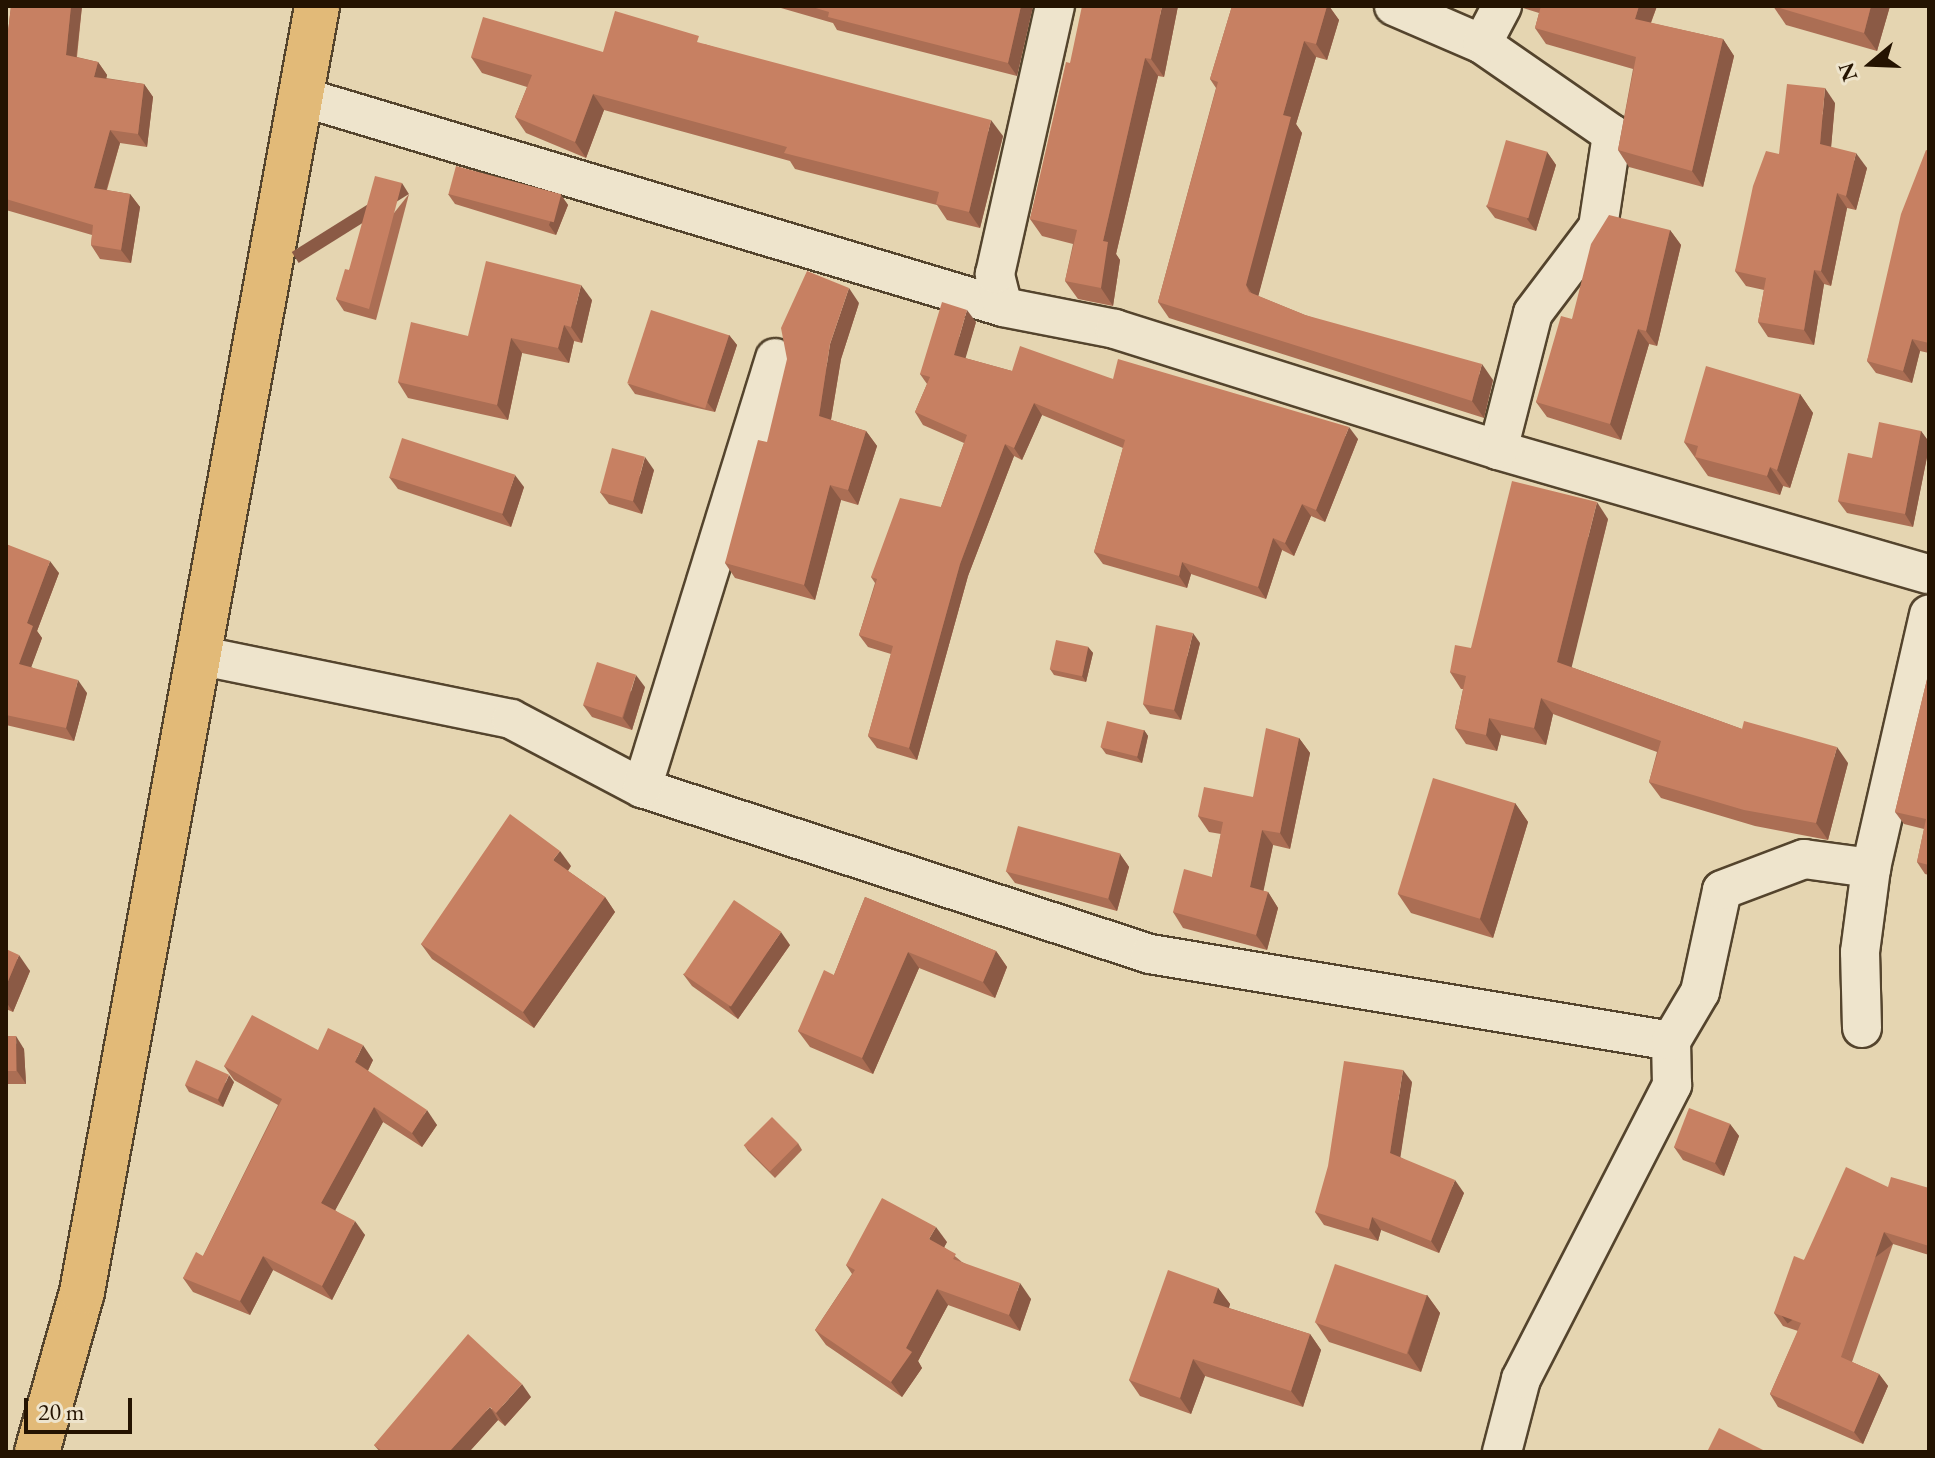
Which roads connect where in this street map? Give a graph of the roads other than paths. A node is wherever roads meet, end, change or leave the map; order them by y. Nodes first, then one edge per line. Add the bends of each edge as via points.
1 (317, 6) edge
2 (1055, 6) edge
3 (1394, 6) edge
4 (1502, 6) edge
5 (1482, 44) junction
6 (299, 96) junction
7 (1003, 307) junction
8 (775, 358) dead end
9 (1498, 450) junction
10 (1929, 574) edge
11 (1929, 615) edge
12 (202, 656) junction
13 (642, 788) junction
14 (1871, 868) junction
15 (1862, 1028) dead end
16 (1671, 1041) junction
17 (37, 1452) edge
18 (1502, 1452) edge

1 - 6 main road
2 - 7 street via 995,274
3 - 5 street
4 - 5 street
5 - 9 street via 1612,134 1598,227 1533,313
6 - 7 street
6 - 12 main road
7 - 9 street via 1115,329
8 - 13 street
9 - 10 street
11 - 14 street
12 - 13 street via 511,719
12 - 17 main road via 82,1292
13 - 16 street via 1150,954
14 - 15 street via 1860,952
14 - 16 street via 1804,859 1722,890 1700,992
16 - 18 street via 1672,1085 1521,1379

